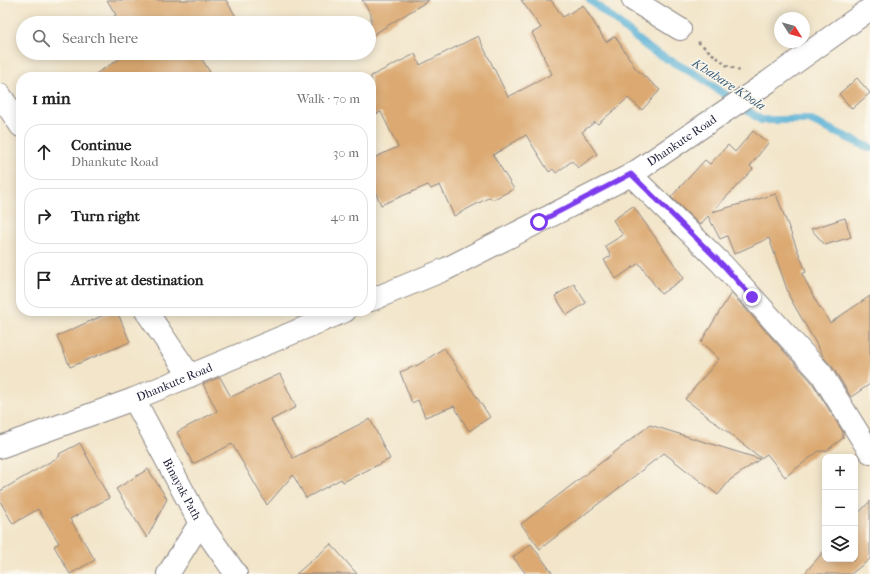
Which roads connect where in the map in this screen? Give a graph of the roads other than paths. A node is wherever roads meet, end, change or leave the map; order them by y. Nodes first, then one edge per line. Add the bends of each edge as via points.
1 (633, 0) edge
2 (870, 9) edge
3 (680, 29) road end
4 (0, 95) edge
5 (16, 119) edge
6 (631, 174) junction
7 (376, 298) edge
8 (149, 316) edge
9 (333, 316) edge
10 (190, 376) junction
11 (134, 399) junction
12 (0, 447) edge
13 (870, 452) edge
14 (200, 523) junction
15 (168, 574) edge
16 (236, 574) edge

1 - 3 main road
2 - 6 main road, Dhankute Road via 762,87
4 - 5 main road
6 - 7 main road, Dhankute Road via 446,269
6 - 13 main road via 722,264 821,373
8 - 10 main road
9 - 10 main road, Dhankute Road
10 - 11 main road, Dhankute Road
11 - 12 main road, Dhankute Road
11 - 14 main road, Binayak Path
14 - 15 main road
14 - 16 main road, Binayak Path

